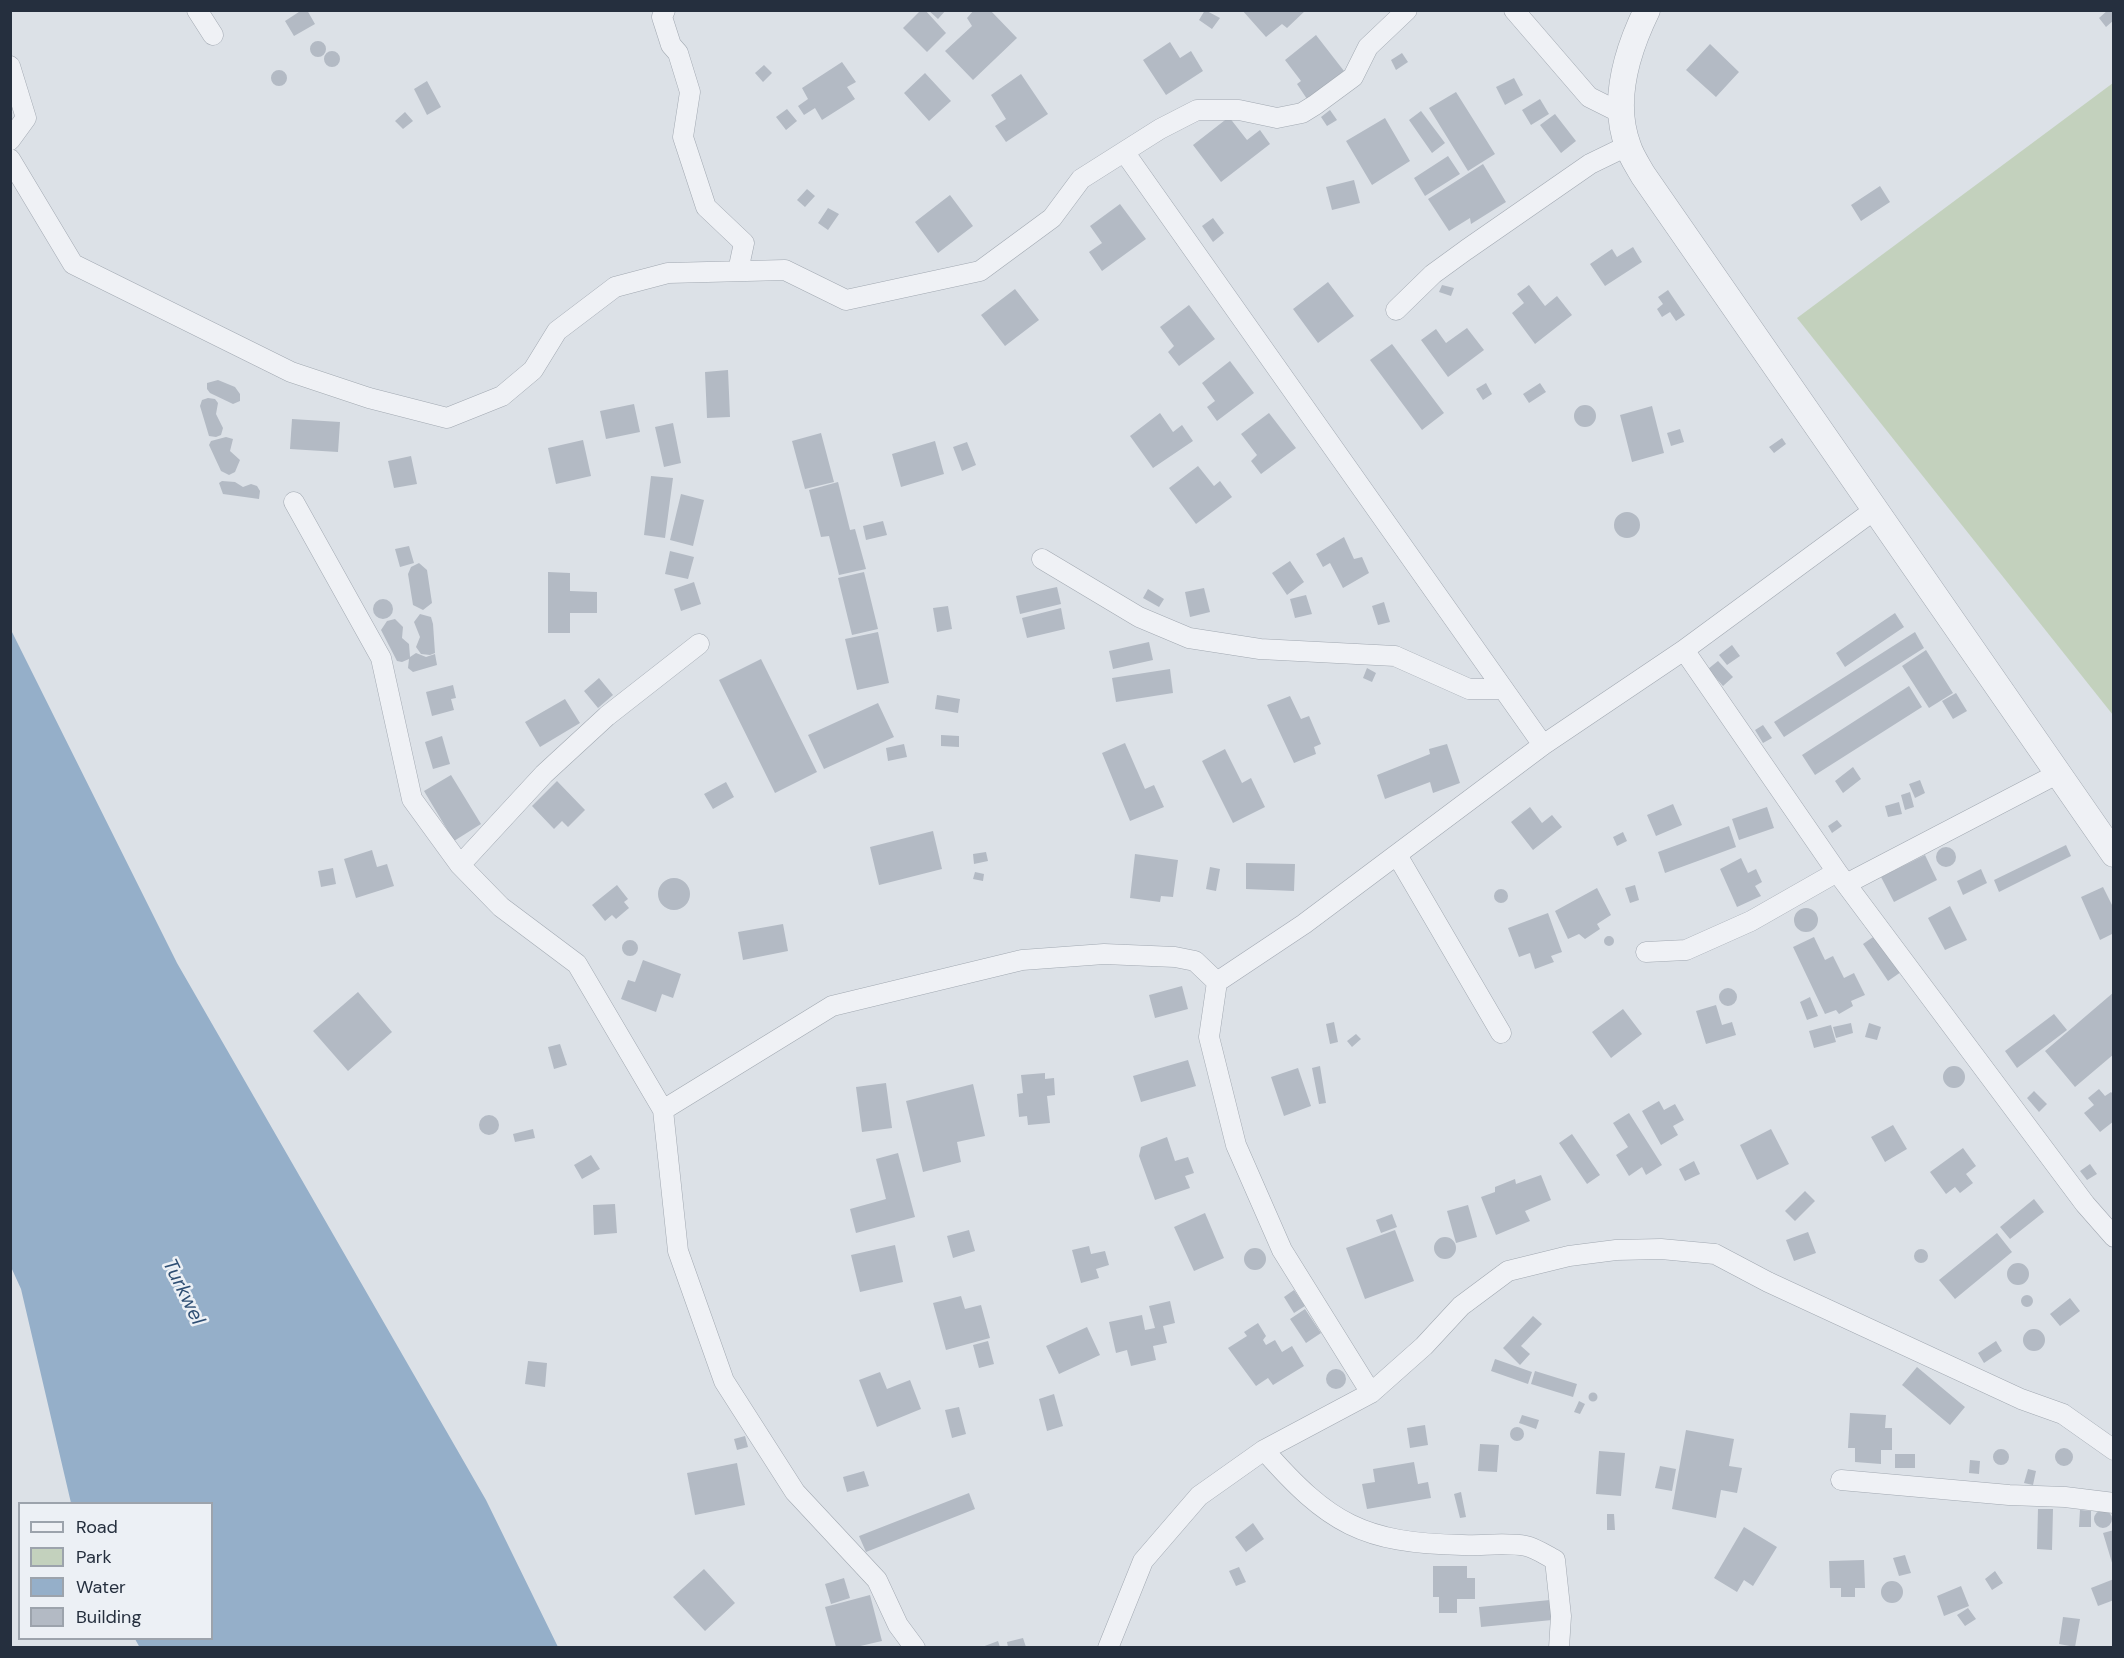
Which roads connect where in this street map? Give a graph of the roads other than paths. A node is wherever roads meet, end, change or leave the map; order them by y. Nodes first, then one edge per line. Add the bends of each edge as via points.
1 (197, 10) edge
2 (665, 10) edge
3 (1407, 10) edge
4 (1514, 10) edge
5 (1647, 10) edge
6 (213, 34) dead end
7 (10, 66) edge
8 (1621, 113) junction
9 (10, 140) edge
10 (1627, 146) junction
11 (1125, 153) junction
12 (10, 159) edge
13 (738, 271) junction
14 (1396, 310) dead end
15 (294, 502) dead end
16 (1874, 511) junction
17 (1042, 560) dead end
18 (699, 644) dead end
19 (1684, 650) junction
20 (1501, 689) junction
21 (1543, 745) junction
22 (2057, 774) junction
23 (2114, 854) edge
24 (1397, 855) junction
25 (460, 865) junction
26 (1841, 878) junction
27 (1646, 952) dead end
28 (1217, 982) junction
29 (1501, 1033) dead end
30 (663, 1110) junction
31 (2114, 1237) edge
32 (1371, 1393) junction
33 (2114, 1449) edge
34 (1264, 1450) junction
35 (1841, 1480) dead end
36 (2114, 1503) edge
37 (915, 1647) edge
38 (1108, 1647) edge
39 (1559, 1647) edge

1 - 6 street
2 - 13 street via 662,17 690,92 683,137 706,207 744,243
3 - 11 street via 1368,47 1353,77 1302,113 1277,118 1239,110 1197,110
4 - 8 street via 1589,96
5 - 8 street via 1628,54
7 - 9 street via 26,118
8 - 10 street
10 - 14 street via 1590,164 1466,250 1433,274
10 - 16 street via 1643,176
11 - 13 street via 1081,179 1052,218 980,271 846,300 784,270
11 - 20 street
12 - 13 street via 74,264 291,372 447,418 502,396 533,370 557,331 615,287 668,273
15 - 25 street via 381,658 412,799
16 - 19 street
16 - 22 street
17 - 20 street via 1139,617 1189,638 1260,649 1395,656 1469,689
18 - 25 street via 544,774
19 - 21 street
19 - 26 street
20 - 21 street
21 - 24 street
22 - 23 street
22 - 26 street
24 - 28 street
24 - 29 street
25 - 30 street via 501,907 577,964
26 - 27 street via 1686,950
26 - 31 street
28 - 30 street via 1195,961 1175,957 1104,954 1022,960 832,1006
28 - 32 street via 1209,1037 1236,1145 1282,1250
30 - 37 street via 678,1251 724,1382 795,1492 877,1580 898,1624
32 - 33 street via 1424,1346 1461,1306 1508,1271 1569,1256 1661,1249 1715,1254 2021,1399 2063,1413
32 - 34 street
34 - 38 street via 1199,1496 1143,1562
34 - 39 street via 1298,1488 1331,1514 1373,1536 1408,1542 1527,1546 1555,1560 1561,1616
35 - 36 street

